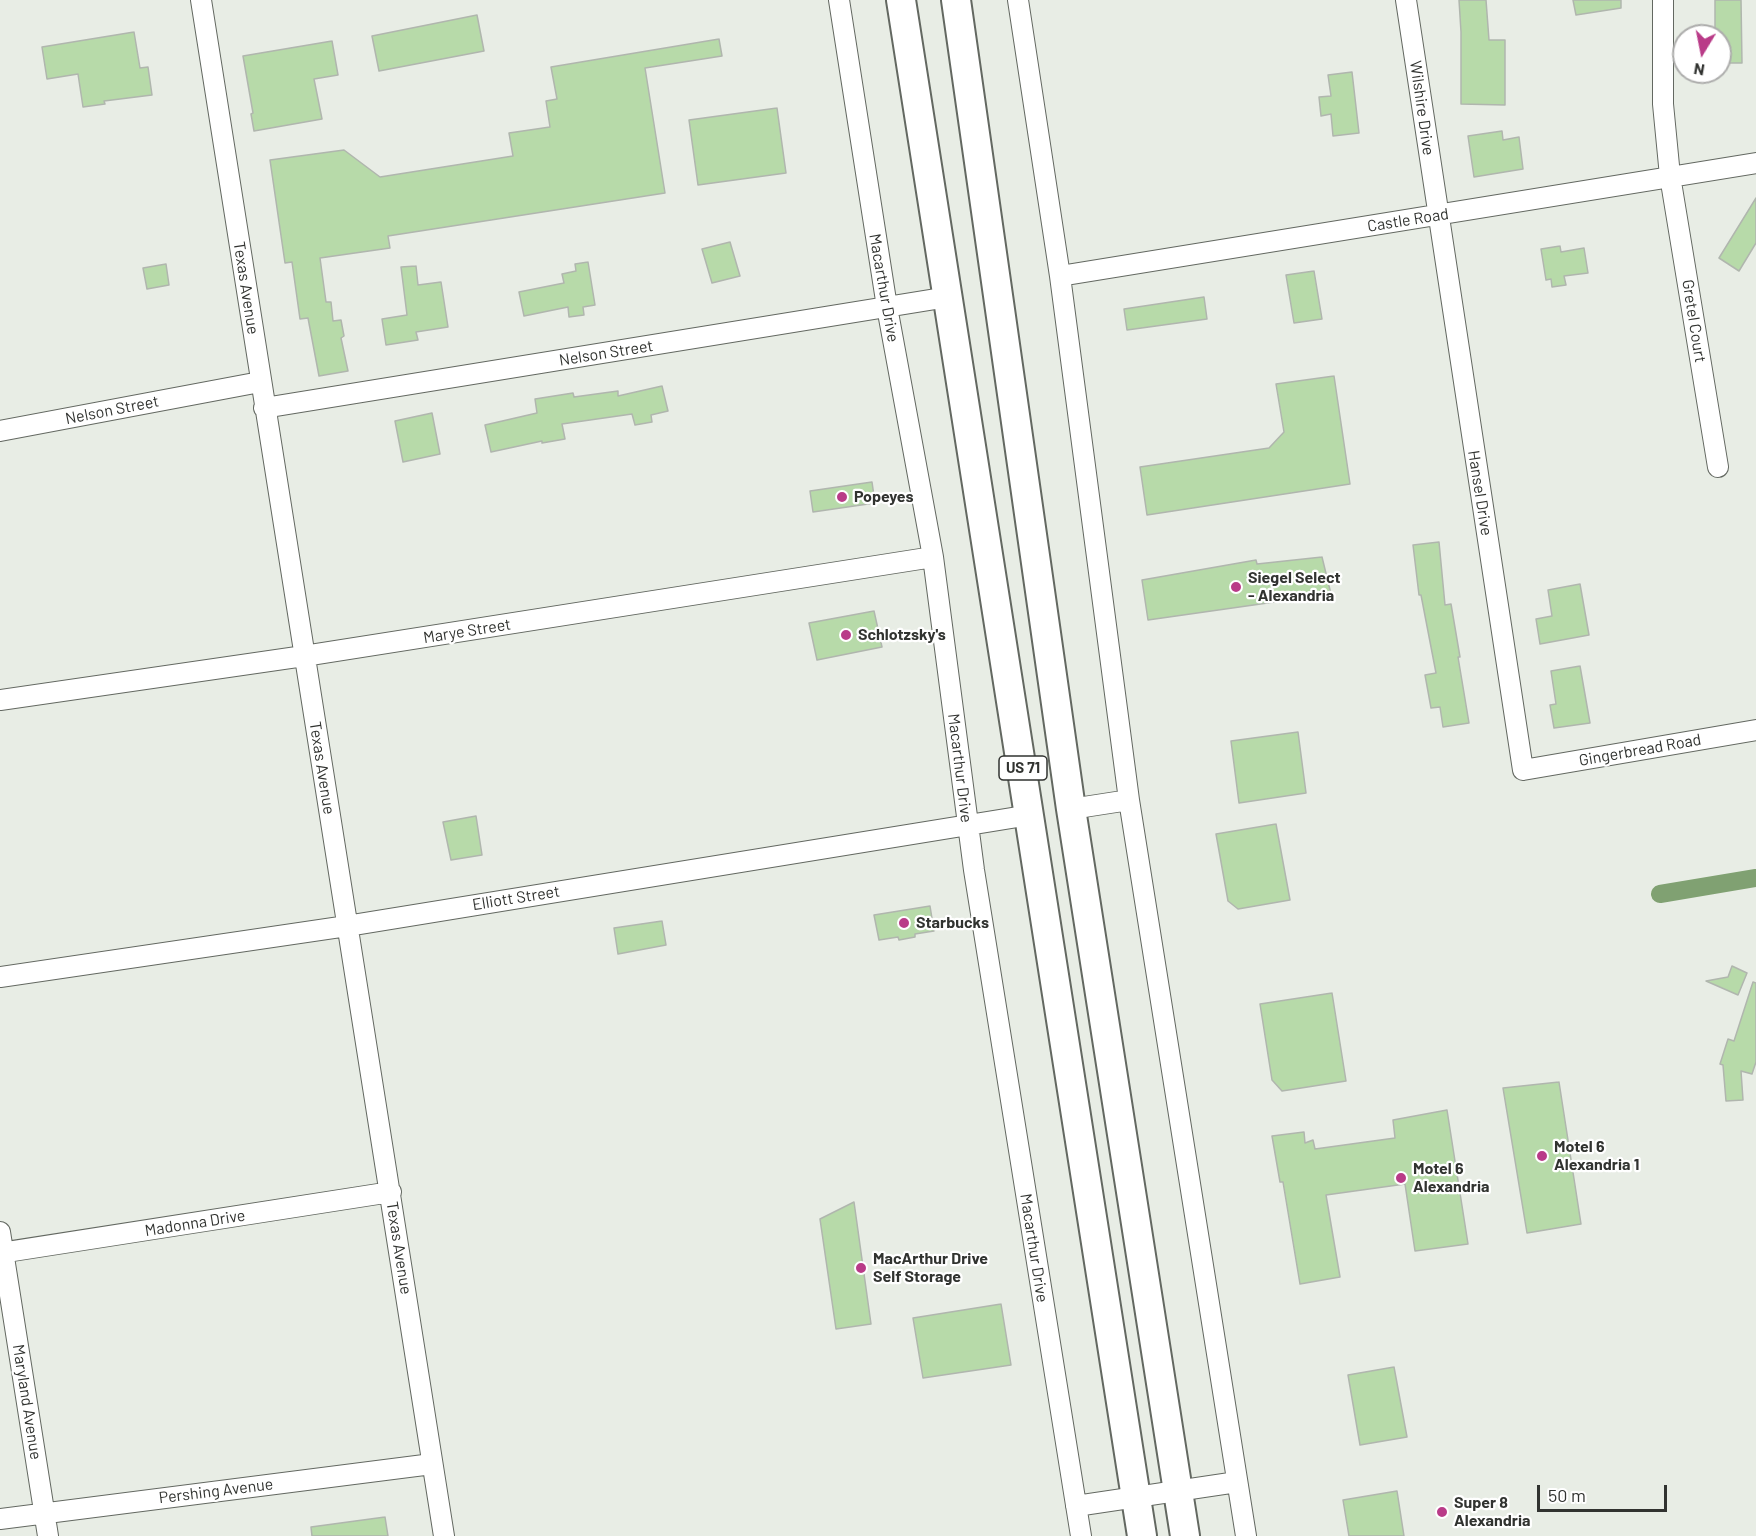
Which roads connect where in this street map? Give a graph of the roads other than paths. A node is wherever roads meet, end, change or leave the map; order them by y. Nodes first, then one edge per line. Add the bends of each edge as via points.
1 (203, 0) edge
2 (839, 0) edge
3 (901, 0) edge
4 (956, 0) edge
5 (1018, 0) edge
6 (1406, 0) edge
7 (1663, 0) edge
8 (1756, 163) edge
9 (1670, 176) junction
10 (1438, 216) junction
11 (1060, 276) junction
12 (948, 297) junction
13 (887, 307) junction
14 (260, 382) junction
15 (264, 408) junction
16 (0, 431) edge
17 (1718, 467) dead end
18 (933, 557) junction
19 (304, 656) junction
20 (0, 700) edge
21 (1756, 730) edge
22 (1523, 770) joint
23 (1129, 800) junction
24 (1071, 809) junction
25 (1030, 815) junction
26 (968, 825) junction
27 (347, 926) junction
28 (0, 977) edge
29 (391, 1192) junction
30 (0, 1232) edge
31 (2, 1253) edge
32 (432, 1464) junction
33 (1237, 1482) junction
34 (1178, 1490) junction
35 (1136, 1496) junction
36 (1076, 1506) junction
37 (44, 1512) junction
38 (0, 1519) edge
39 (48, 1536) edge
40 (444, 1536) edge
41 (1081, 1536) edge
42 (1142, 1536) edge
43 (1185, 1536) edge
44 (1246, 1536) edge

1 - 14 street, Texas Avenue
2 - 13 street, Macarthur Drive
3 - 12 highway, US 71
4 - 24 highway, US 71
5 - 11 street
6 - 10 street, Wilshire Drive
7 - 9 street, Gretel Court via 1663,104
8 - 9 street, Castle Road
9 - 10 street, Castle Road
9 - 17 street, Gretel Court
10 - 11 street, Castle Road
10 - 22 street, Hansel Drive
11 - 23 street
12 - 13 street, Nelson Street
12 - 25 highway, US 71
13 - 15 street, Nelson Street
13 - 18 street, Macarthur Drive
14 - 15 street, Texas Avenue
14 - 16 street, Nelson Street
15 - 19 street, Texas Avenue
18 - 19 street, Marye Street
18 - 26 street, Macarthur Drive
19 - 20 street, Marye Street
19 - 27 street, Texas Avenue
21 - 22 street, Gingerbread Road
23 - 24 street
23 - 33 street
24 - 25 highway
24 - 34 highway, US 71
25 - 26 street, Elliott Street
25 - 35 highway, US 71
26 - 27 street, Elliott Street
26 - 36 street, Macarthur Drive
27 - 28 street, Elliott Street
27 - 29 street, Texas Avenue
29 - 31 street, Madonna Drive
29 - 32 street, Texas Avenue
30 - 31 street, Maryland Avenue
31 - 37 street, Maryland Avenue
32 - 37 street, Pershing Avenue
32 - 40 street, Texas Avenue
33 - 34 street
33 - 44 street
34 - 35 street
34 - 43 highway, US 71
35 - 36 street
35 - 42 highway, US 71
36 - 41 street, Macarthur Drive
37 - 38 street, Pershing Avenue
37 - 39 street, Maryland Avenue

